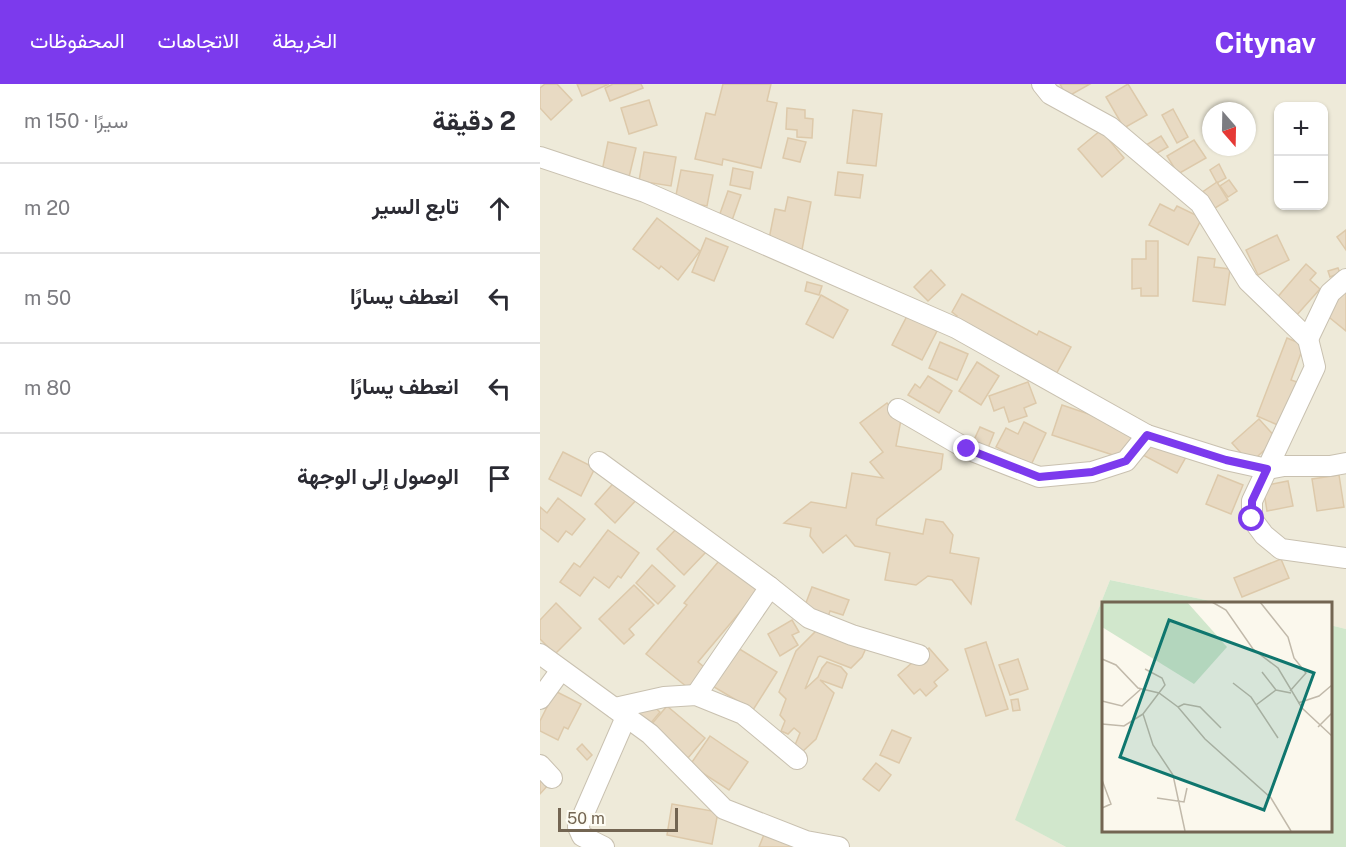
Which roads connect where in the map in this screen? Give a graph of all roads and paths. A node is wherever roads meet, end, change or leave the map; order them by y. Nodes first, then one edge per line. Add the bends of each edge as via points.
1 (1042, 84) edge
2 (540, 157) edge
3 (1346, 279) edge
4 (1308, 339) junction
5 (898, 409) dead end
6 (1147, 435) junction
7 (599, 462) dead end
8 (1346, 464) edge
9 (1267, 469) junction
10 (1346, 558) edge
11 (770, 586) junction
12 (540, 654) edge
13 (919, 655) dead end
14 (561, 670) junction
15 (696, 695) junction
16 (540, 699) edge
17 (620, 713) junction
18 (797, 759) dead end
19 (578, 830) junction
20 (567, 847) edge
21 (604, 847) edge
22 (839, 847) edge

1 - 4 street via 1050,94 1110,127 1200,203 1248,281
2 - 6 street via 645,192 956,328
3 - 4 street via 1330,292
4 - 9 street via 1315,366
5 - 6 street via 967,449 1039,477 1092,472 1126,461
6 - 9 street
7 - 11 street
8 - 9 street
9 - 10 street via 1252,501 1252,519 1264,535 1281,549
11 - 13 street via 809,618
11 - 15 street
12 - 14 street
14 - 16 street
14 - 17 street
15 - 17 street via 664,697
15 - 18 street via 743,714
17 - 19 street
17 - 22 street via 650,734 724,809 806,840
19 - 20 street
19 - 21 street

